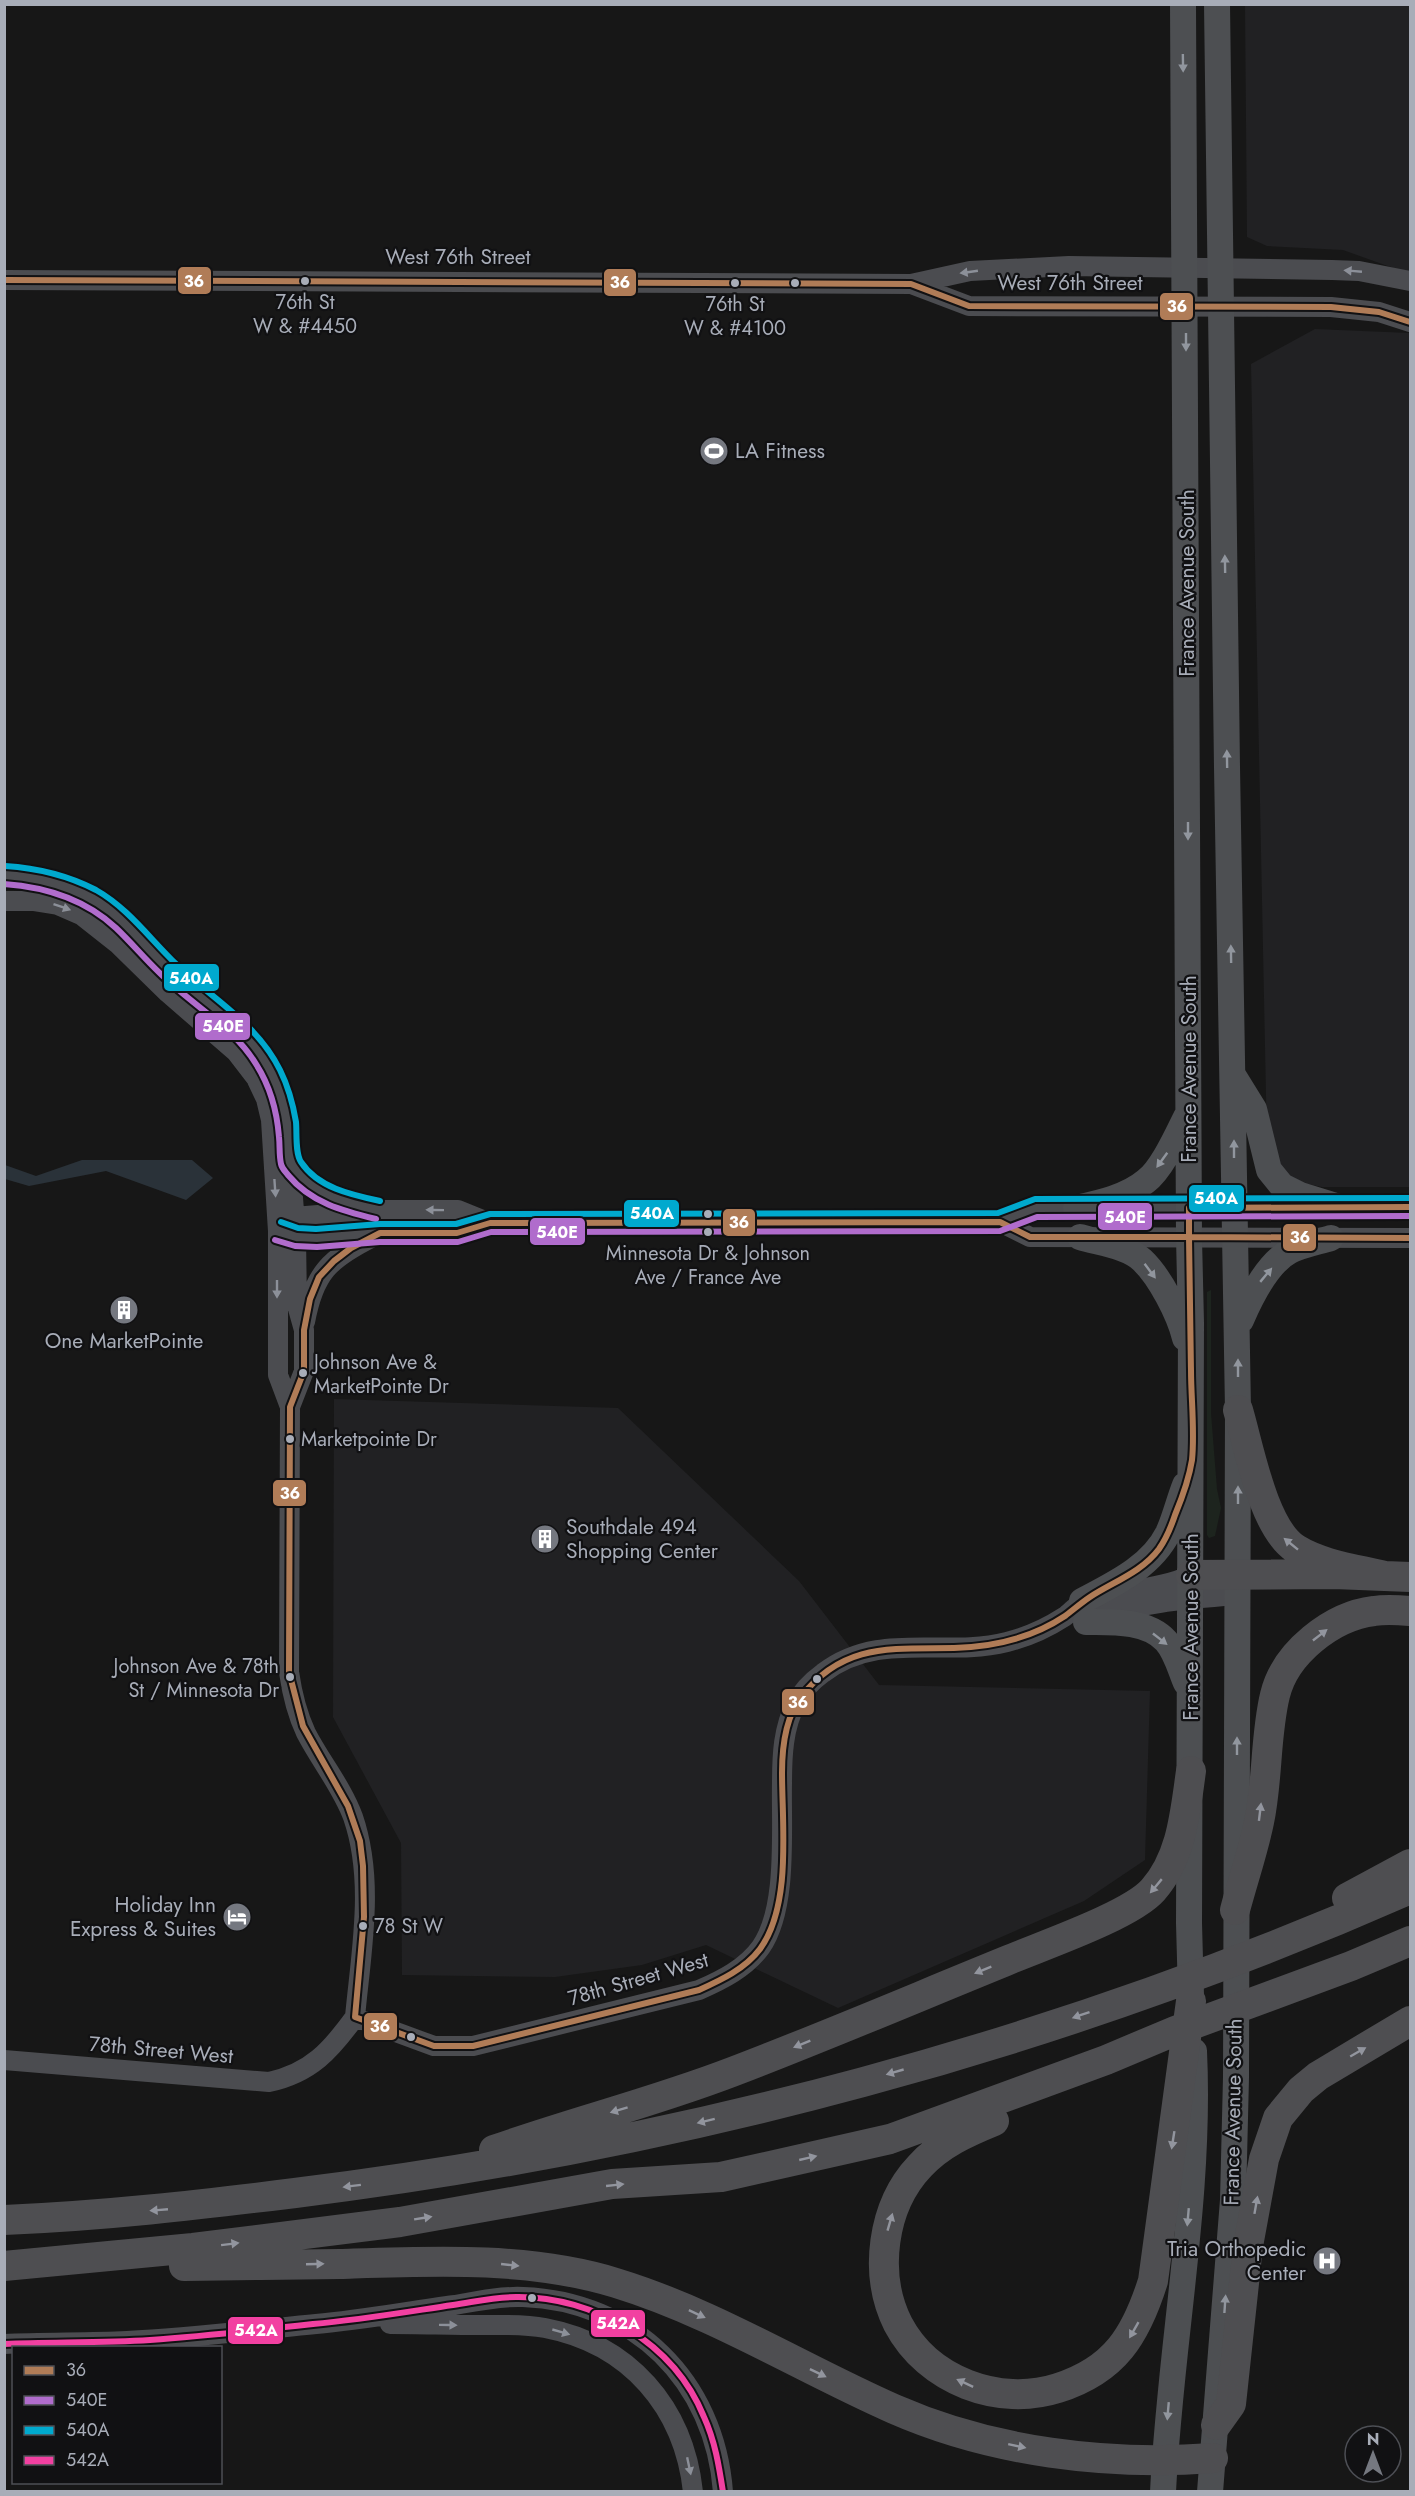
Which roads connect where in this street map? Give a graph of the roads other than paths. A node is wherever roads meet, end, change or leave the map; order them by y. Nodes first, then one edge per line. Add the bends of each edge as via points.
1 (1183, 4) edge
2 (1217, 4) edge
3 (1185, 268) junction
4 (1221, 269) junction
5 (4, 280) edge
6 (1410, 281) edge
7 (911, 285) junction
8 (1186, 307) junction
9 (1221, 307) junction
10 (1410, 322) edge
11 (4, 875) edge
12 (4, 901) edge
13 (1233, 1075) junction
14 (1190, 1108) junction
15 (291, 1163) junction
16 (1410, 1207) edge
17 (1076, 1208) junction
18 (1188, 1208) junction
19 (1234, 1208) junction
20 (1342, 1208) junction
21 (378, 1210) junction
22 (294, 1217) junction
23 (1000, 1222) junction
24 (490, 1224) junction
25 (380, 1233) junction
26 (287, 1234) junction
27 (1080, 1237) junction
28 (1189, 1238) junction
29 (1331, 1238) junction
30 (1410, 1238) edge
31 (1235, 1239) junction
32 (1238, 1326) junction
33 (304, 1330) junction
34 (1191, 1368) junction
35 (290, 1407) junction
36 (1238, 1410) junction
37 (1191, 1467) junction
38 (1398, 1576) edge
39 (1237, 1585) junction
40 (1191, 1587) junction
41 (1410, 1611) edge
42 (1078, 1613) junction
43 (1191, 1693) junction
44 (1191, 1771) junction
45 (1410, 1864) edge
46 (1410, 1889) edge
47 (1235, 1910) junction
48 (1410, 1941) edge
49 (1122, 2001) junction
50 (1191, 2001) joint
51 (355, 2018) junction
52 (1410, 2021) edge
53 (1175, 2031) junction
54 (4, 2060) edge
55 (1188, 2078) junction
56 (411, 2179) junction
57 (4, 2220) edge
58 (4, 2266) edge
59 (327, 2323) junction
60 (4, 2344) edge
61 (1216, 2425) junction
62 (1214, 2458) junction
63 (1164, 2462) junction
64 (693, 2492) edge
65 (723, 2492) edge
66 (1163, 2492) edge
67 (1210, 2492) edge

1 -> 3 main road, France Avenue South
2 - 4 main road, France Avenue South
3 - 4 street, West 76th Street
3 -> 7 street, West 76th Street via 1069,266 970,271
3 - 8 main road, France Avenue South
6 -> 4 street, West 76th Street via 1332,270
4 - 9 main road, France Avenue South
5 - 7 street, West 76th Street
7 - 8 street, West 76th Street via 969,306
8 - 9 street, West 76th Street
8 -> 14 main road, France Avenue South
9 - 10 street, West 76th Street via 1349,308
13 -> 9 main road, France Avenue South
11 - 15 street via 39,877 94,899 243,1035 263,1056 284,1100
12 -> 26 street via 58,905 81,915 236,1052 266,1099
19 -> 13 main road, France Avenue South
13 - 20 main road via 1254,1109 1269,1170 1282,1186
14 -> 17 main road via 1171,1147 1147,1181 1109,1200
14 - 18 main road, France Avenue South
15 - 21 street via 312,1188
15 - 22 street
16 - 20 street
17 - 18 street
17 - 23 street via 1035,1208
18 - 19 street
18 - 28 main road, France Avenue South
19 - 20 street
19 - 31 main road, France Avenue South
21 - 22 street
24 -> 21 street via 458,1210
22 - 26 street
23 - 24 street
23 - 27 street via 1030,1237
24 - 25 street via 458,1233
25 - 26 street
25 - 33 street via 351,1248 319,1276
26 - 33 street
26 -> 35 street via 278,1375
27 - 28 street
27 -> 34 main road via 1141,1259 1182,1324
28 - 31 street
28 - 34 main road, France Avenue South
29 - 30 street
29 - 31 street
32 -> 29 main road via 1252,1294 1288,1251
31 - 32 main road, France Avenue South
36 -> 32 main road, France Avenue South
33 - 35 street via 304,1371
34 - 37 main road, France Avenue South
35 - 51 street via 289,1672 306,1733 341,1793 360,1845 365,1893
38 -> 36 highway via 1329,1563 1296,1549 1283,1538 1269,1516
39 -> 36 main road, France Avenue South
37 - 40 main road, France Avenue South
37 - 42 main road via 1168,1532 1157,1551
38 - 39 highway
39 - 40 highway
47 -> 39 main road, France Avenue South
40 - 42 street, 78th Street West via 1179,1581 1116,1592
40 - 43 main road, France Avenue South
47 -> 41 highway via 1260,1821 1274,1702 1285,1672 1310,1642 1340,1622 1374,1611
42 -> 43 main road via 1140,1625 1165,1640
42 - 51 street, 78th Street West via 1032,1634 986,1646 867,1650 846,1658 812,1682 796,1703 786,1729 777,1907 760,1948 723,1980 699,1990 473,2046 434,2046
43 - 44 main road, France Avenue South
44 - 50 main road, France Avenue South
44 -> 56 highway via 1182,1834 1174,1856 1152,1892 1136,1905 731,2073
45 - 49 highway via 1331,1906
46 - 49 highway via 1279,1944
61 -> 47 main road, France Avenue South via 1233,2200
48 - 53 highway
49 -> 56 highway via 988,2046 765,2107 600,2144
50 - 55 highway
51 - 54 street, 78th Street West via 335,2044 308,2068 269,2082
61 -> 52 highway via 1231,2404 1248,2246 1264,2159 1278,2118 1318,2076
55 -> 53 highway via 1153,2281 1141,2318 1125,2346 1075,2382 1024,2395 1007,2395 964,2384 924,2357 891,2308 885,2267 888,2226 894,2207 920,2166 961,2134 1111,2074
58 -> 53 highway via 400,2222 612,2184 721,2177 890,2139
55 -> 63 main road, France Avenue South via 1191,2185
56 -> 57 highway via 167,2209
58 -> 63 highway via 450,2261 579,2273 685,2308 929,2424 1029,2449
59 - 60 street via 127,2341
59 -> 64 street via 516,2325 589,2340 621,2359 671,2415 685,2446
59 - 65 street via 522,2297 558,2301 622,2323 653,2346 698,2399 721,2464
61 - 62 main road, France Avenue South
62 - 63 highway
62 - 67 main road, France Avenue South
63 - 66 main road, France Avenue South

